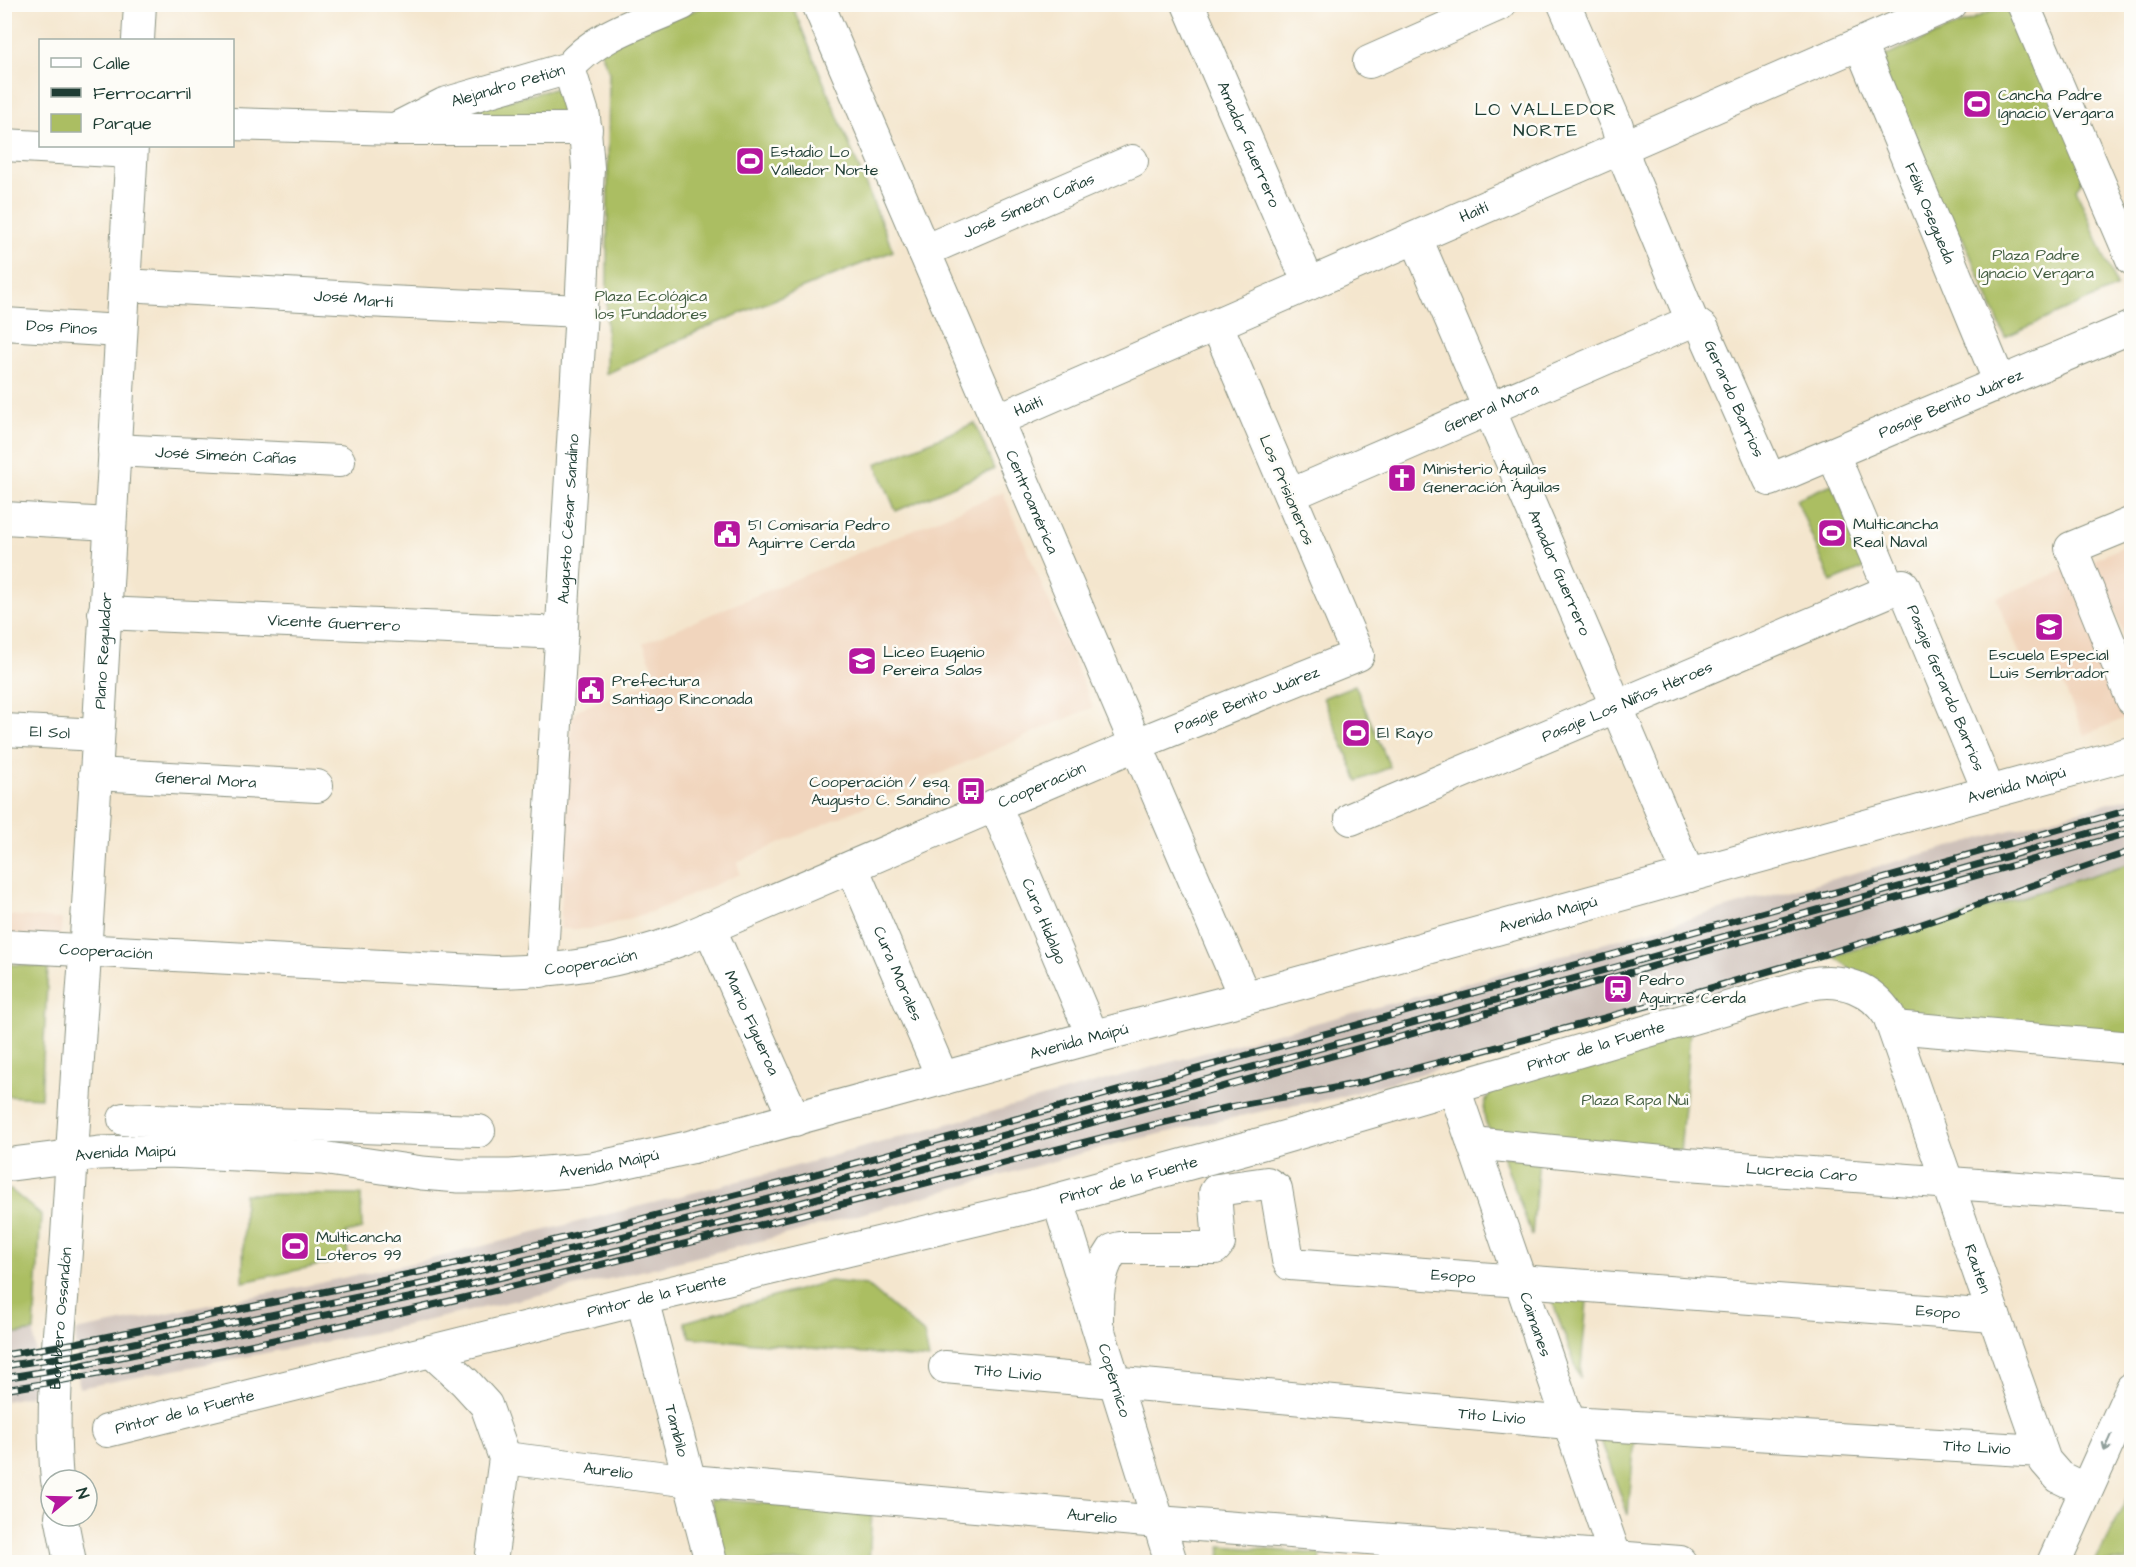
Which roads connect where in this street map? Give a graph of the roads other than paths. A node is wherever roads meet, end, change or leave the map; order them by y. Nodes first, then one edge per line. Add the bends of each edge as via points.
1 (140, 4) edge
2 (682, 4) edge
3 (818, 4) edge
4 (1188, 4) edge
5 (1500, 4) edge
6 (1564, 4) edge
7 (2023, 4) edge
8 (1940, 7) edge
9 (138, 39) edge
10 (1860, 44) junction
11 (1369, 62) dead end
12 (569, 68) junction
13 (234, 124) edge
14 (396, 129) junction
15 (586, 129) junction
16 (4, 145) edge
17 (39, 146) edge
18 (68, 147) edge
19 (1623, 148) junction
20 (131, 149) edge
21 (1132, 161) dead end
22 (1416, 238) junction
23 (924, 251) junction
24 (2132, 259) edge
25 (1309, 284) junction
26 (124, 285) junction
27 (581, 311) junction
28 (1692, 321) junction
29 (4, 324) edge
30 (1217, 325) junction
31 (2132, 327) edge
32 (121, 331) junction
33 (2000, 383) junction
34 (1488, 409) junction
35 (997, 420) junction
36 (114, 450) junction
37 (1833, 454) junction
38 (339, 461) dead end
39 (1770, 480) joint
40 (1290, 495) junction
41 (4, 518) edge
42 (2132, 523) edge
43 (110, 524) junction
44 (1896, 587) junction
45 (104, 613) junction
46 (562, 633) junction
47 (1358, 655) joint
48 (2132, 699) edge
49 (1616, 707) junction
50 (4, 729) edge
51 (98, 735) junction
52 (1136, 745) junction
53 (2132, 753) edge
54 (95, 774) junction
55 (317, 786) dead end
56 (1989, 792) junction
57 (995, 805) junction
58 (1351, 819) dead end
59 (852, 867) junction
60 (1689, 876) junction
61 (710, 927) junction
62 (4, 946) edge
63 (85, 951) junction
64 (541, 971) junction
65 (1245, 998) junction
66 (1894, 1027) junction
67 (1093, 1037) junction
68 (2132, 1048) edge
69 (943, 1079) junction
70 (1454, 1088) junction
71 (124, 1119) dead end
72 (795, 1120) junction
73 (424, 1130) junction
74 (479, 1131) dead end
75 (1473, 1143) junction
76 (73, 1156) junction
77 (4, 1165) edge
78 (422, 1173) junction
79 (1947, 1182) junction
80 (2132, 1196) edge
81 (1058, 1200) junction
82 (1521, 1282) junction
83 (642, 1299) junction
84 (1994, 1316) junction
85 (1097, 1321) junction
86 (431, 1351) junction
87 (945, 1367) dead end
88 (1115, 1384) junction
89 (2132, 1389) edge
90 (1569, 1424) junction
91 (107, 1431) dead end
92 (2041, 1451) junction
93 (505, 1458) junction
94 (56, 1468) edge
95 (692, 1481) junction
96 (2086, 1490) junction
97 (1158, 1522) junction
98 (63, 1528) edge
99 (1616, 1560) edge
100 (70, 1563) edge
101 (491, 1563) edge
102 (711, 1563) edge
103 (1171, 1563) edge
104 (1680, 1563) edge
105 (2054, 1563) edge

1 - 9 street
2 - 12 street, Alejandro Petión via 595,44
3 - 23 street, Centroamérica
4 - 25 street, Amador Guerrero
5 - 11 street
6 - 19 street
7 - 24 street
8 - 10 street, Haití
10 - 19 street, Haití
10 - 33 street, Félix Osegueda
12 - 14 street, Alejandro Petión via 444,104
12 - 15 street, Augusto César Sandino
13 - 14 street, Alejandro Petión
14 - 15 street, Alejandro Petión
15 - 27 street, Augusto César Sandino via 588,168
16 - 17 street
18 - 20 street
19 - 22 street, Haití
19 - 28 street via 1626,164
20 - 26 street, Plano Regulador
21 - 23 street, José Simeón Cañas
22 - 25 street, Haití
22 - 34 street, Amador Guerrero
23 - 35 street, Centroamérica
25 - 30 street, Haití
26 - 27 street, José Martí
26 - 32 street, Plano Regulador
27 - 46 street, Augusto César Sandino
28 - 34 street, General Mora
28 - 39 street, Gerardo Barrios via 1703,329
29 - 32 street, Dos Pinos
30 - 35 street, Haití
30 - 40 street, Los Prisioneros
31 - 33 street, Pasaje Benito Juárez
32 - 36 street, Plano Regulador
33 - 37 street, Pasaje Benito Juárez
34 - 40 street, General Mora
34 - 49 street, Amador Guerrero
35 - 52 street, Centroamérica
36 - 38 street, José Simeón Cañas
36 - 43 street, Plano Regulador
37 - 39 street, Pasaje Benito Juárez
37 - 44 street, Pasaje Gerardo Barrios
40 - 47 street, Los Prisioneros
41 - 43 street
42 - 48 street via 2071,548
43 - 45 street, Plano Regulador
44 - 49 street, Pasaje Los Niños Héroes
44 - 56 street, Pasaje Gerardo Barrios
45 - 46 street, Vicente Guerrero
45 - 51 street, Plano Regulador
46 - 64 street, Augusto César Sandino
47 - 52 street, Pasaje Benito Juárez
49 - 58 street, Pasaje Los Niños Héroes
49 - 60 street, Amador Guerrero
50 - 51 street, El Sol
51 - 54 street, Plano Regulador
52 - 57 street, Cooperación
52 - 65 street, Centroamérica
53 - 56 main road, Avenida Maipú
54 - 55 street, General Mora
54 - 63 street, Plano Regulador
56 - 60 main road, Avenida Maipú
57 - 59 street, Cooperación
57 - 67 street, Cura Hidalgo
59 - 61 street, Cooperación
59 - 69 street, Cura Morales
60 - 65 main road, Avenida Maipú
61 - 64 street, Cooperación via 628,958
61 - 72 street, Mario Figueroa
62 - 63 street, Cooperación
63 - 64 street, Cooperación via 495,972
63 - 76 street, Plano Regulador
65 - 67 main road, Avenida Maipú
66 - 68 street
66 - 70 street, Pintor de la Fuente via 1882,1006 1865,992 1845,983 1822,981
66 - 79 street, Rauten
67 - 69 main road, Avenida Maipú
69 - 72 main road, Avenida Maipú
70 - 75 street, Caimanes
70 - 81 street, Pintor de la Fuente
71 - 73 street, Avenida Maipú
72 - 78 main road, Avenida Maipú via 592,1169 511,1176
73 - 74 street, Avenida Maipú
73 - 78 street
75 - 79 street, Lucrecia Caro via 1673,1163
75 - 82 street, Caimanes
76 - 77 main road, Avenida Maipú
76 - 78 main road, Avenida Maipú via 130,1150 225,1153 322,1158
76 - 94 street, Bombero Ossandón via 54,1412
79 - 80 street, Lucrecia Caro
79 - 84 street, Rauten
81 - 83 street, Pintor de la Fuente
81 - 85 street, Copérnico
82 - 84 street, Esopo
82 - 85 street, Esopo via 1290,1264 1276,1189 1267,1183 1217,1190 1219,1243 1215,1248 1113,1250 1097,1293
82 - 90 street, Caimanes
83 - 86 street, Pintor de la Fuente
83 - 95 street, Tambilo
84 - 92 street, Rauten
85 - 88 street, Copérnico
86 - 91 street, Pintor de la Fuente
86 - 93 street via 486,1406
87 - 88 street, Tito Livio
88 - 90 street, Tito Livio
88 - 97 street, Copérnico
89 -> 96 main road
90 - 92 street, Tito Livio
90 - 99 street, Caimanes
92 - 96 street, Rauten via 2058,1477
93 - 95 street, Aurelio
93 - 101 street
95 - 97 street, Aurelio
95 - 102 street, Tambilo
96 - 105 main road
97 - 99 street, Aurelio
97 - 103 street, Copérnico
98 - 100 street
99 - 104 street, Aurelio

